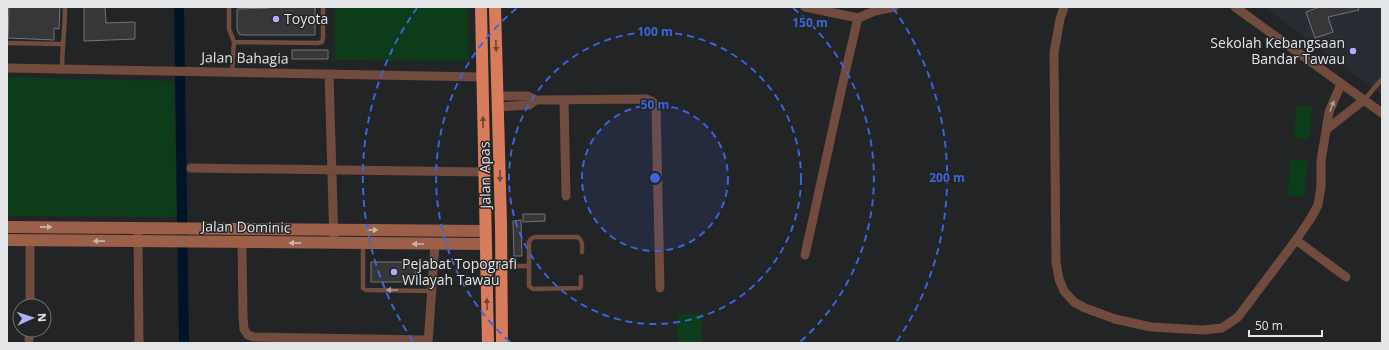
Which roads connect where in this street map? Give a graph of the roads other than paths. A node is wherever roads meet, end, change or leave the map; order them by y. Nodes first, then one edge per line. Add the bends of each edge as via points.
1 (65, 7) edge
2 (229, 7) edge
3 (323, 7) edge
4 (481, 7) edge
5 (495, 7) edge
6 (805, 7) edge
7 (894, 7) edge
8 (1064, 7) edge
9 (1235, 7) edge
10 (858, 18) junction
11 (234, 42) junction
12 (7, 43) edge
13 (62, 44) junction
14 (7, 68) edge
15 (62, 69) junction
16 (232, 72) junction
17 (329, 74) junction
18 (482, 77) junction
19 (1382, 79) edge
20 (1341, 84) junction
21 (564, 100) junction
22 (1364, 100) junction
23 (498, 102) junction
24 (1382, 113) edge
25 (1327, 129) junction
26 (191, 168) dead end
27 (332, 170) junction
28 (484, 172) junction
29 (566, 196) dead end
30 (501, 224) junction
31 (7, 227) edge
32 (138, 228) junction
33 (334, 230) junction
34 (485, 231) junction
35 (7, 240) edge
36 (30, 240) junction
37 (1296, 240) junction
38 (138, 241) junction
39 (242, 242) junction
40 (334, 243) junction
41 (363, 243) junction
42 (435, 244) junction
43 (485, 244) junction
44 (582, 252) dead end
45 (805, 255) dead end
46 (500, 266) junction
47 (529, 266) junction
48 (581, 277) dead end
49 (1346, 277) dead end
50 (660, 288) dead end
51 (431, 290) junction
52 (30, 298) edge
53 (428, 342) edge
54 (138, 343) edge
55 (488, 343) edge
56 (502, 343) edge

1 - 13 lane
2 - 11 lane via 229,29
3 - 11 lane via 322,42
4 - 18 highway, Jalan Apas
5 -> 23 highway, Jalan Apas
6 - 10 street
7 - 10 street
8 - 37 street via 1054,54 1056,262 1064,291 1074,302 1115,319 1151,327 1203,330 1222,328 1238,317
9 - 20 street
10 - 45 street
11 - 16 lane
12 - 13 lane
13 - 15 lane
14 - 15 street, Jalan Bahagia
15 - 16 street, Jalan Bahagia
16 - 17 street, Jalan Bahagia
17 - 18 street, Jalan Bahagia
17 - 27 street
28 -> 18 highway, Jalan Apas
19 - 22 lane
20 - 22 street
25 -> 20 street via 1331,107
21 - 23 street via 536,100 528,96
21 - 29 street
21 - 50 street via 647,99 656,107
22 - 24 street
22 - 25 street
23 -> 30 highway, Jalan Apas
25 - 37 street via 1321,161 1318,205
26 - 27 street
27 - 28 street
27 - 33 street
28 - 34 highway, Jalan Apas
30 - 43 highway via 496,235
30 - 46 highway, Jalan Apas
31 -> 32 street, Jalan Dominic
32 - 33 street, Jalan Dominic
32 - 38 street
33 -> 34 street, Jalan Dominic
33 - 40 street
34 - 43 highway, Jalan Apas
35 - 36 street, Jalan Dominic
38 -> 36 street, Jalan Dominic
36 - 52 street
37 - 49 street
38 - 39 street, Jalan Dominic
38 - 54 street
40 -> 39 street, Jalan Dominic
39 - 53 street via 243,318 244,329 248,335
40 - 41 street, Jalan Dominic
42 -> 41 street, Jalan Dominic
51 -> 41 lane via 363,288
42 - 43 street, Jalan Dominic
42 - 51 street
55 -> 43 highway, Jalan Apas
44 - 47 lane via 582,242 578,238 534,237 530,242
46 - 47 lane
46 - 56 highway, Jalan Apas
47 - 48 lane via 529,286 533,289 580,288
51 - 53 street

